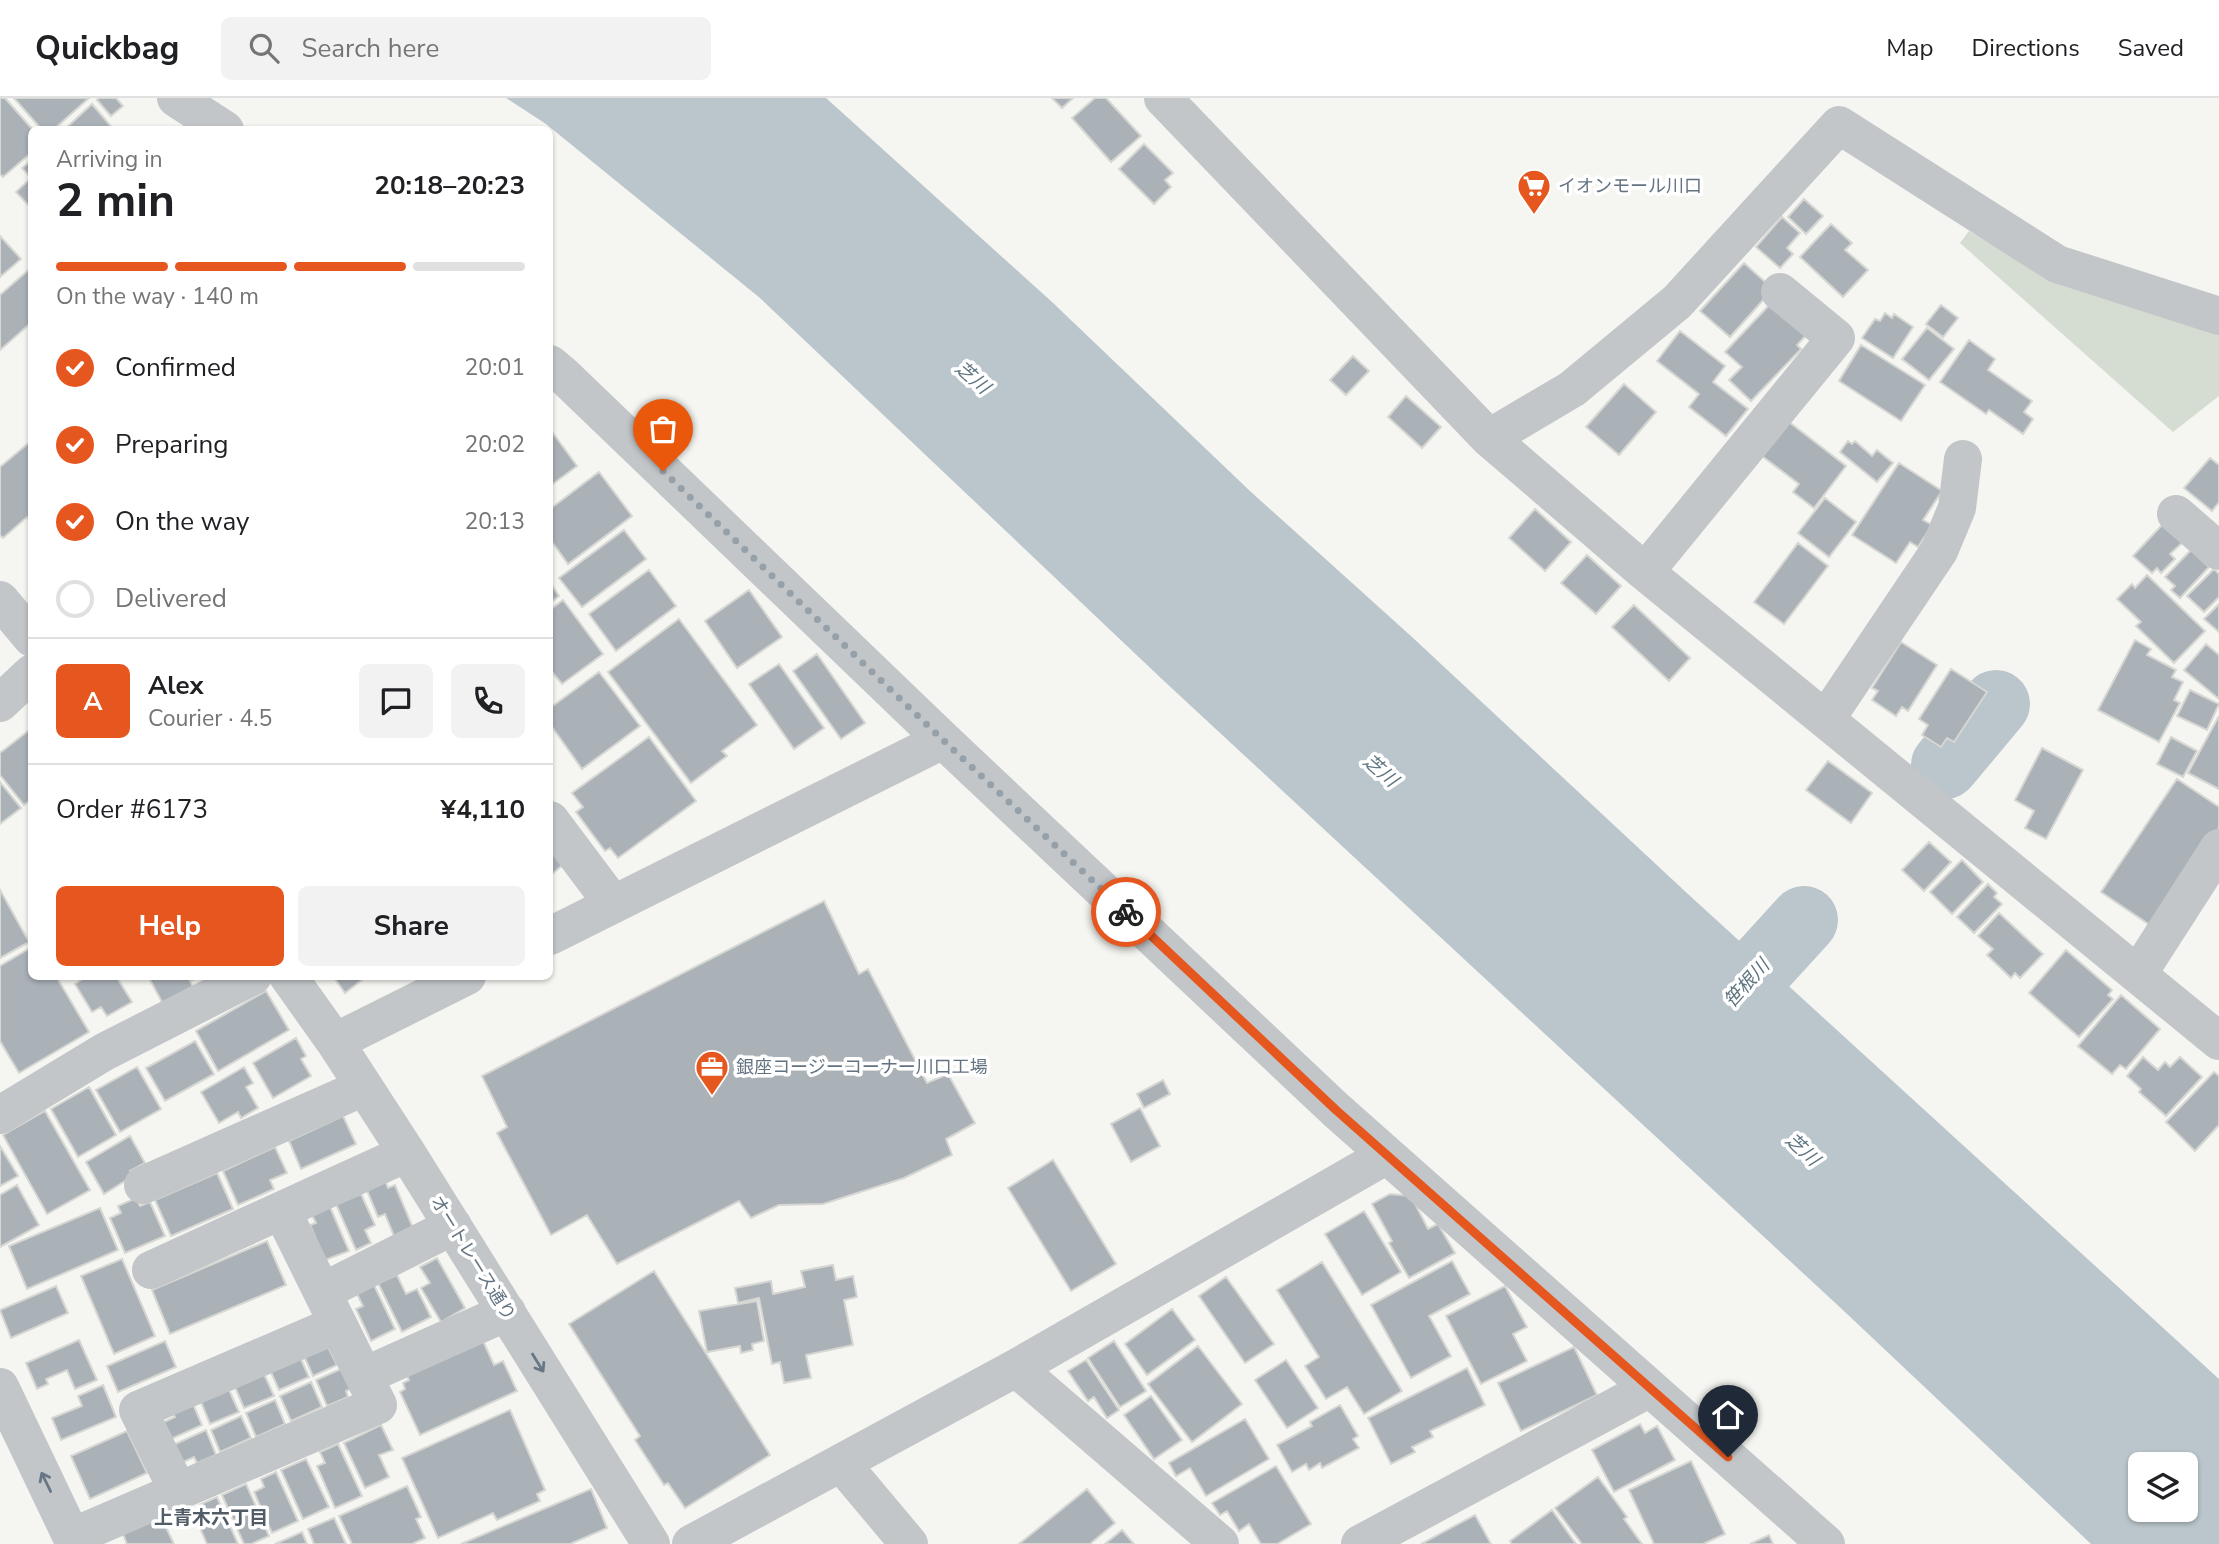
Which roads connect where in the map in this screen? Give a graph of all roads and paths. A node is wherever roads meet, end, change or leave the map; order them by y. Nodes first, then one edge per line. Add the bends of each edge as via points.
1 (176, 98) edge
2 (1163, 98) edge
3 (219, 126) edge
4 (1780, 292) dead end
5 (2219, 316) edge
6 (553, 367) edge
7 (1489, 438) junction
8 (1963, 459) dead end
9 (2176, 514) dead end
10 (2219, 551) edge
11 (1645, 572) junction
12 (0, 600) edge
13 (28, 633) edge
14 (28, 677) edge
15 (0, 703) edge
16 (1826, 719) junction
17 (943, 740) junction
18 (553, 824) edge
19 (2219, 849) edge
20 (613, 904) junction
21 (553, 934) edge
22 (2137, 974) junction
23 (245, 980) edge
24 (291, 980) edge
25 (459, 980) edge
26 (2219, 1041) edge
27 (335, 1042) junction
28 (364, 1087) junction
29 (0, 1115) edge
30 (407, 1153) junction
31 (1387, 1155) junction
32 (143, 1185) dead end
33 (282, 1211) junction
34 (453, 1226) junction
35 (151, 1270) dead end
36 (330, 1308) junction
37 (506, 1312) junction
38 (1016, 1368) junction
39 (364, 1376) junction
40 (0, 1387) edge
41 (1650, 1388) junction
42 (841, 1462) junction
43 (178, 1491) junction
44 (74, 1541) edge
45 (651, 1544) edge
46 (691, 1544) edge
47 (909, 1544) edge
48 (1220, 1544) edge
49 (1360, 1544) edge
50 (1826, 1544) edge

1 - 3 street
2 - 7 street
4 - 11 street via 1836,338
5 - 7 street via 2057,264 1839,125 1677,302 1572,389
6 - 17 street
7 - 11 street
8 - 16 street via 1957,508 1939,551
9 - 10 street
11 - 16 street
12 - 13 street
14 - 15 street
16 - 22 street
17 - 20 street
17 - 31 street
18 - 20 street
19 - 22 street
20 - 21 street
22 - 26 street
23 - 29 street via 104,1052
24 - 27 street, オートレース通り
25 - 27 street
27 - 28 street, オートレース通り
28 - 30 street, オートレース通り
28 - 32 street
30 - 33 street
30 - 34 street, オートレース通り
31 - 38 street
31 - 41 street
33 - 35 street
33 - 36 street
34 - 36 street
34 - 37 street, オートレース通り
36 - 39 street
36 - 43 street via 138,1410
37 - 39 street
37 -> 45 street, オートレース通り
38 - 42 street
38 - 48 street
39 - 43 street via 378,1405
44 -> 40 street
41 - 49 street
41 - 50 street
42 - 46 street
42 - 47 street
43 - 44 street

